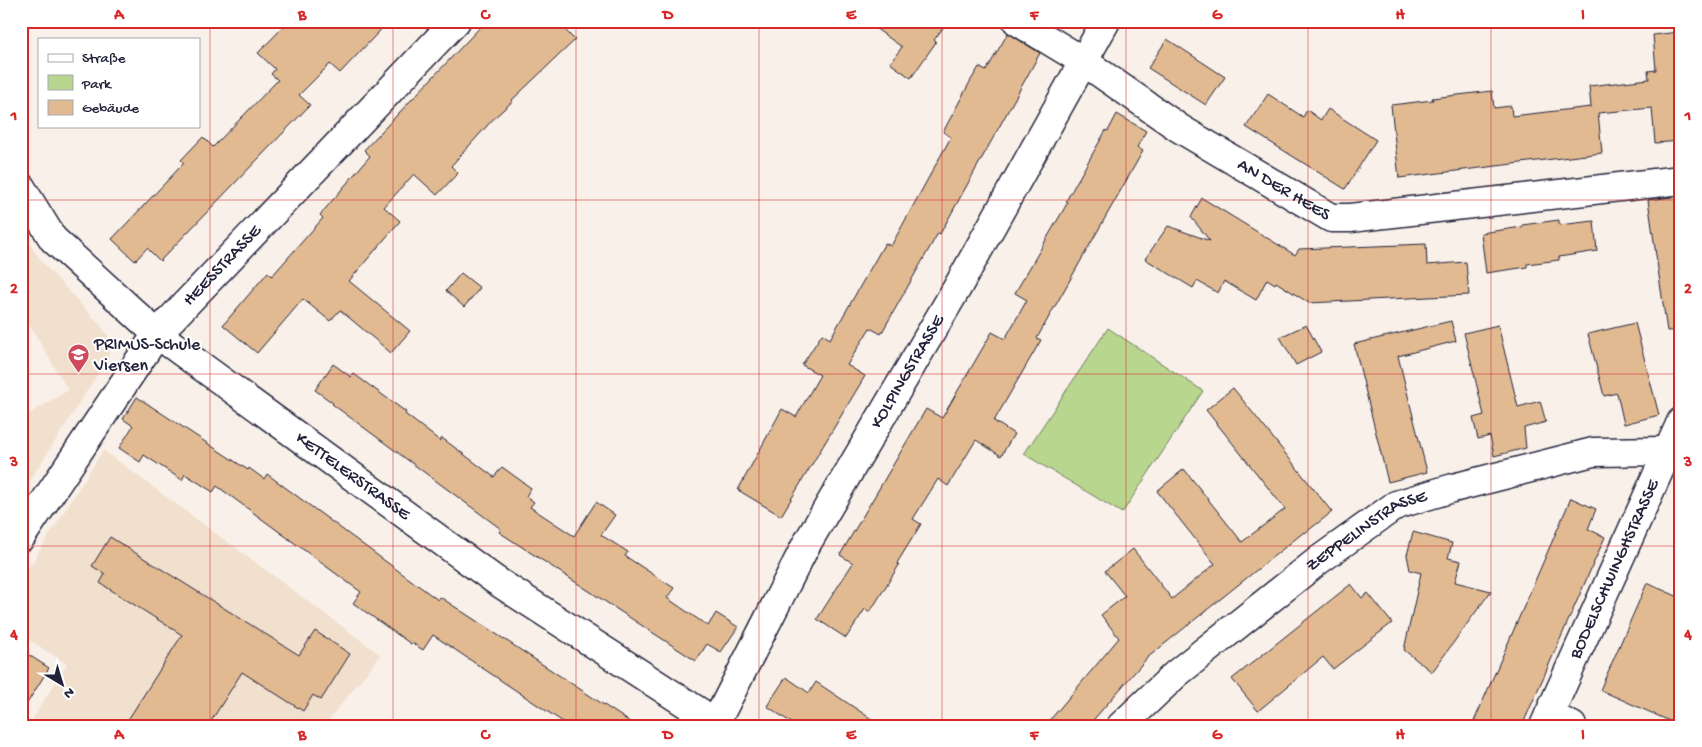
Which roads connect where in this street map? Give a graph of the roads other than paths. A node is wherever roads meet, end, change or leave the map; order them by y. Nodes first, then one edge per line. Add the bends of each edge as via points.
1 (456, 21) edge
2 (1017, 21) edge
3 (1106, 21) edge
4 (1083, 61) junction
5 (1681, 180) edge
6 (21, 187) edge
7 (157, 334) junction
8 (1681, 422) edge
9 (1666, 451) junction
10 (21, 537) edge
11 (1555, 722) edge
12 (717, 725) edge
13 (1120, 726) edge

1 - 7 street, HEESSTRASSE
2 - 4 street, AN DER HEES
3 - 4 street, KOLPINGSTRASSE
4 - 5 street, AN DER HEES via 1179,128 1331,218
4 - 12 street, KOLPINGSTRASSE via 957,288 806,546
6 - 7 street, KETTELERSTRASSE via 53,239
7 - 10 street, HEESSTRASSE
7 - 12 street, KETTELERSTRASSE via 495,580
8 - 9 street, BODELSCHWINGHSTRASSE
9 - 11 street, BODELSCHWINGHSTRASSE
9 - 13 street, ZEPPELINSTRASSE via 1593,452 1396,505 1319,560 1176,674

